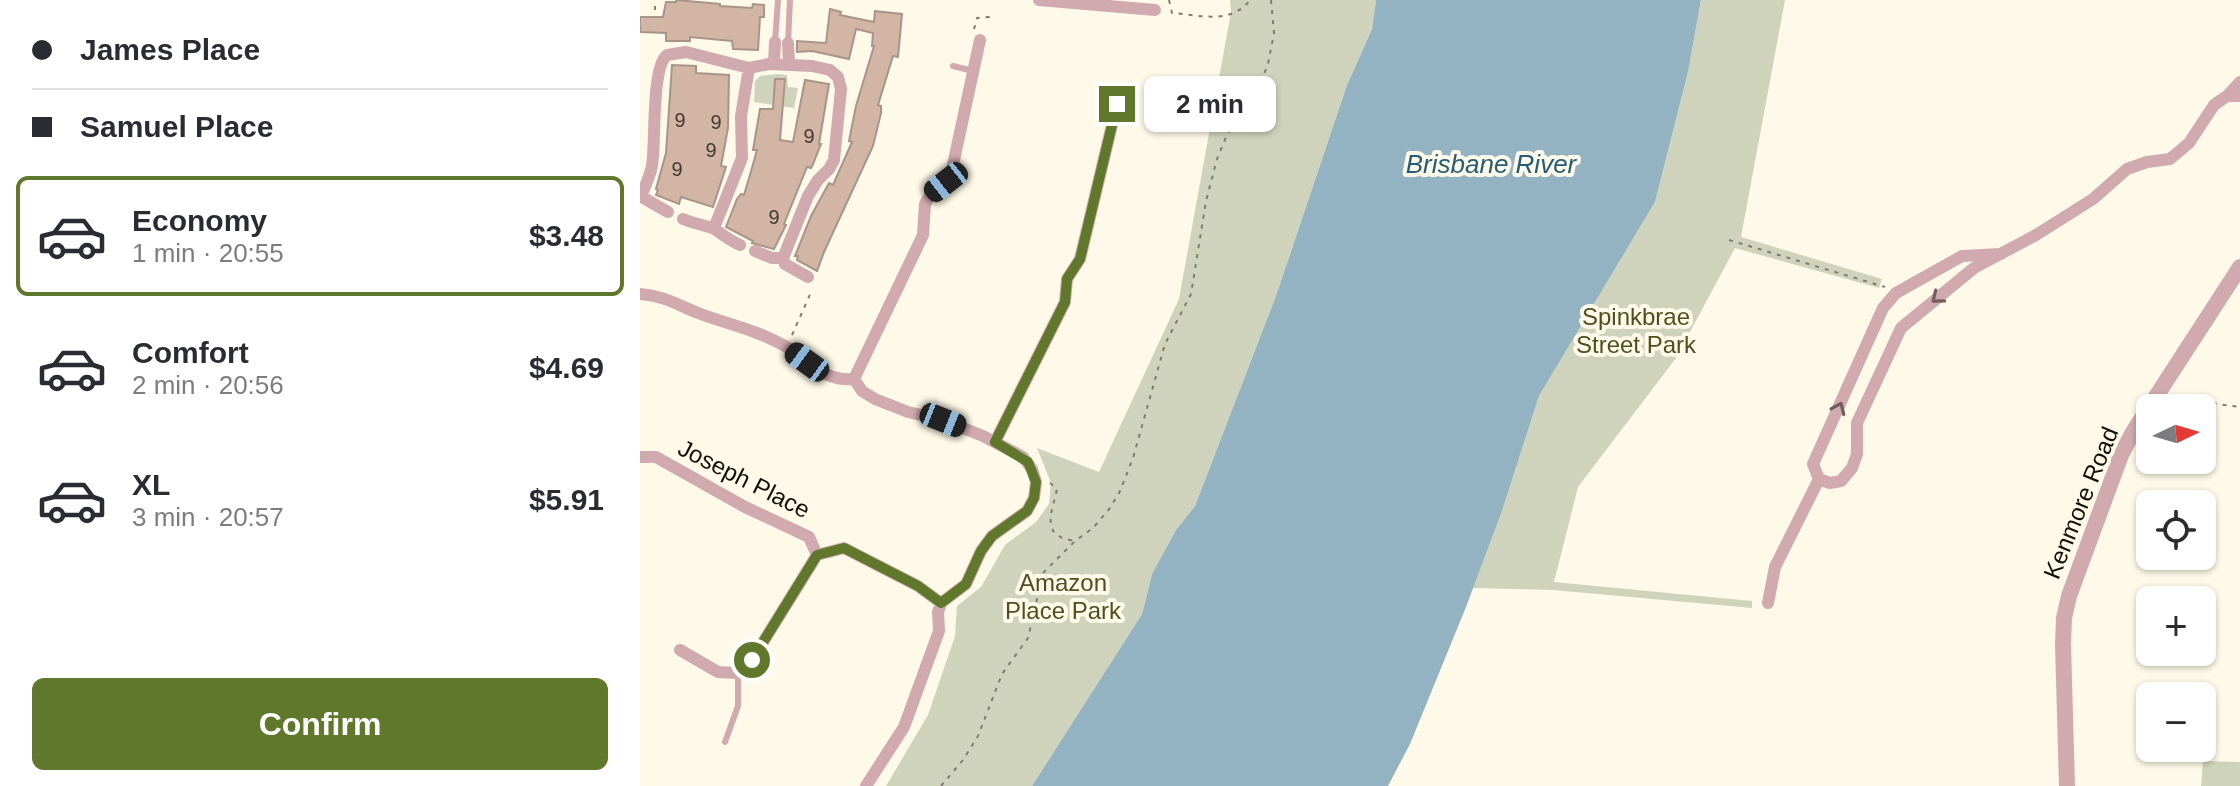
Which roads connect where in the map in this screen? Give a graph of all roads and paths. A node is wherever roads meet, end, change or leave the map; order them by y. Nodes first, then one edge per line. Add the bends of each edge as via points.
1 (655, 0) edge
2 (778, 0) edge
3 (790, 0) edge
4 (1039, 0) edge
5 (1169, 0) edge
6 (1250, 0) edge
7 (1271, 0) edge
8 (1126, 4) edge
9 (655, 10) dead end
10 (1155, 10) dead end
11 (989, 11) dead end
12 (782, 38) junction
13 (976, 39) joint
14 (774, 63) junction
15 (789, 63) junction
16 (953, 66) dead end
17 (749, 68) junction
18 (973, 71) junction
19 (2240, 82) edge
20 (2234, 96) edge
21 (1117, 104) dead end
22 (641, 196) edge
23 (668, 212) dead end
24 (683, 219) dead end
25 (714, 228) junction
26 (1729, 240) dead end
27 (740, 245) dead end
28 (755, 251) dead end
29 (2001, 254) junction
30 (783, 258) junction
31 (2240, 267) edge
32 (808, 277) joint
33 (1896, 293) junction
34 (640, 294) edge
35 (786, 347) junction
36 (854, 379) junction
37 (2216, 404) edge
38 (2240, 407) edge
39 (995, 442) junction
40 (640, 457) edge
41 (1819, 479) junction
42 (1036, 482) junction
43 (1075, 541) junction
44 (817, 555) junction
45 (941, 603) junction
46 (1768, 603) dead end
47 (680, 650) dead end
48 (738, 673) junction
49 (725, 742) dead end
50 (866, 786) edge
51 (941, 786) edge
52 (2067, 786) edge

1 - 9 path
2 - 12 lane
3 - 12 lane
4 - 8 street
5 - 6 path via 1172,13 1220,16 1238,13
7 - 43 path via 1274,33 1268,64 1217,159 1191,294 1165,344 1133,458 1110,508
8 - 10 street
11 - 13 path via 989,17 977,18
12 - 14 street
12 - 15 street
13 - 18 street
14 - 15 street
14 - 17 street
15 - 30 street via 830,70 841,89 834,160 808,196
16 - 18 lane
17 - 22 street via 686,52 661,60 652,166
17 - 25 street via 741,116 742,158
18 - 36 street via 951,174 925,204 923,235
19 - 20 street
20 - 29 street via 2214,105 2189,143 2170,159 2127,169 2093,199
21 - 39 street via 1065,302
22 - 23 street
24 - 25 street
25 - 27 street
26 - 33 path via 1881,284
28 - 30 street
29 - 33 street via 1962,256
29 -> 41 street via 1974,268 1901,328 1857,423 1852,468 1841,481
30 - 32 street
31 - 52 street, Kenmore Road via 2121,455 2069,596 2063,644
32 - 35 path via 816,281
41 -> 33 street via 1813,464 1883,308
34 - 35 street via 662,296
35 - 36 street via 818,372 841,381
36 - 39 street via 875,399
37 - 38 path
39 - 42 street via 1023,457
40 - 44 street, Joseph Place via 656,457 809,537
41 - 46 street via 1775,567
42 - 43 path via 1055,484 1050,524 1057,535
42 - 45 street via 1027,511 992,536 966,584
43 - 51 path via 1043,573 1028,638 1002,674 978,736
44 - 45 street via 844,548
44 - 48 street via 752,660
45 - 50 street via 939,631 904,727
47 - 48 street via 718,672
48 - 49 lane via 738,706

